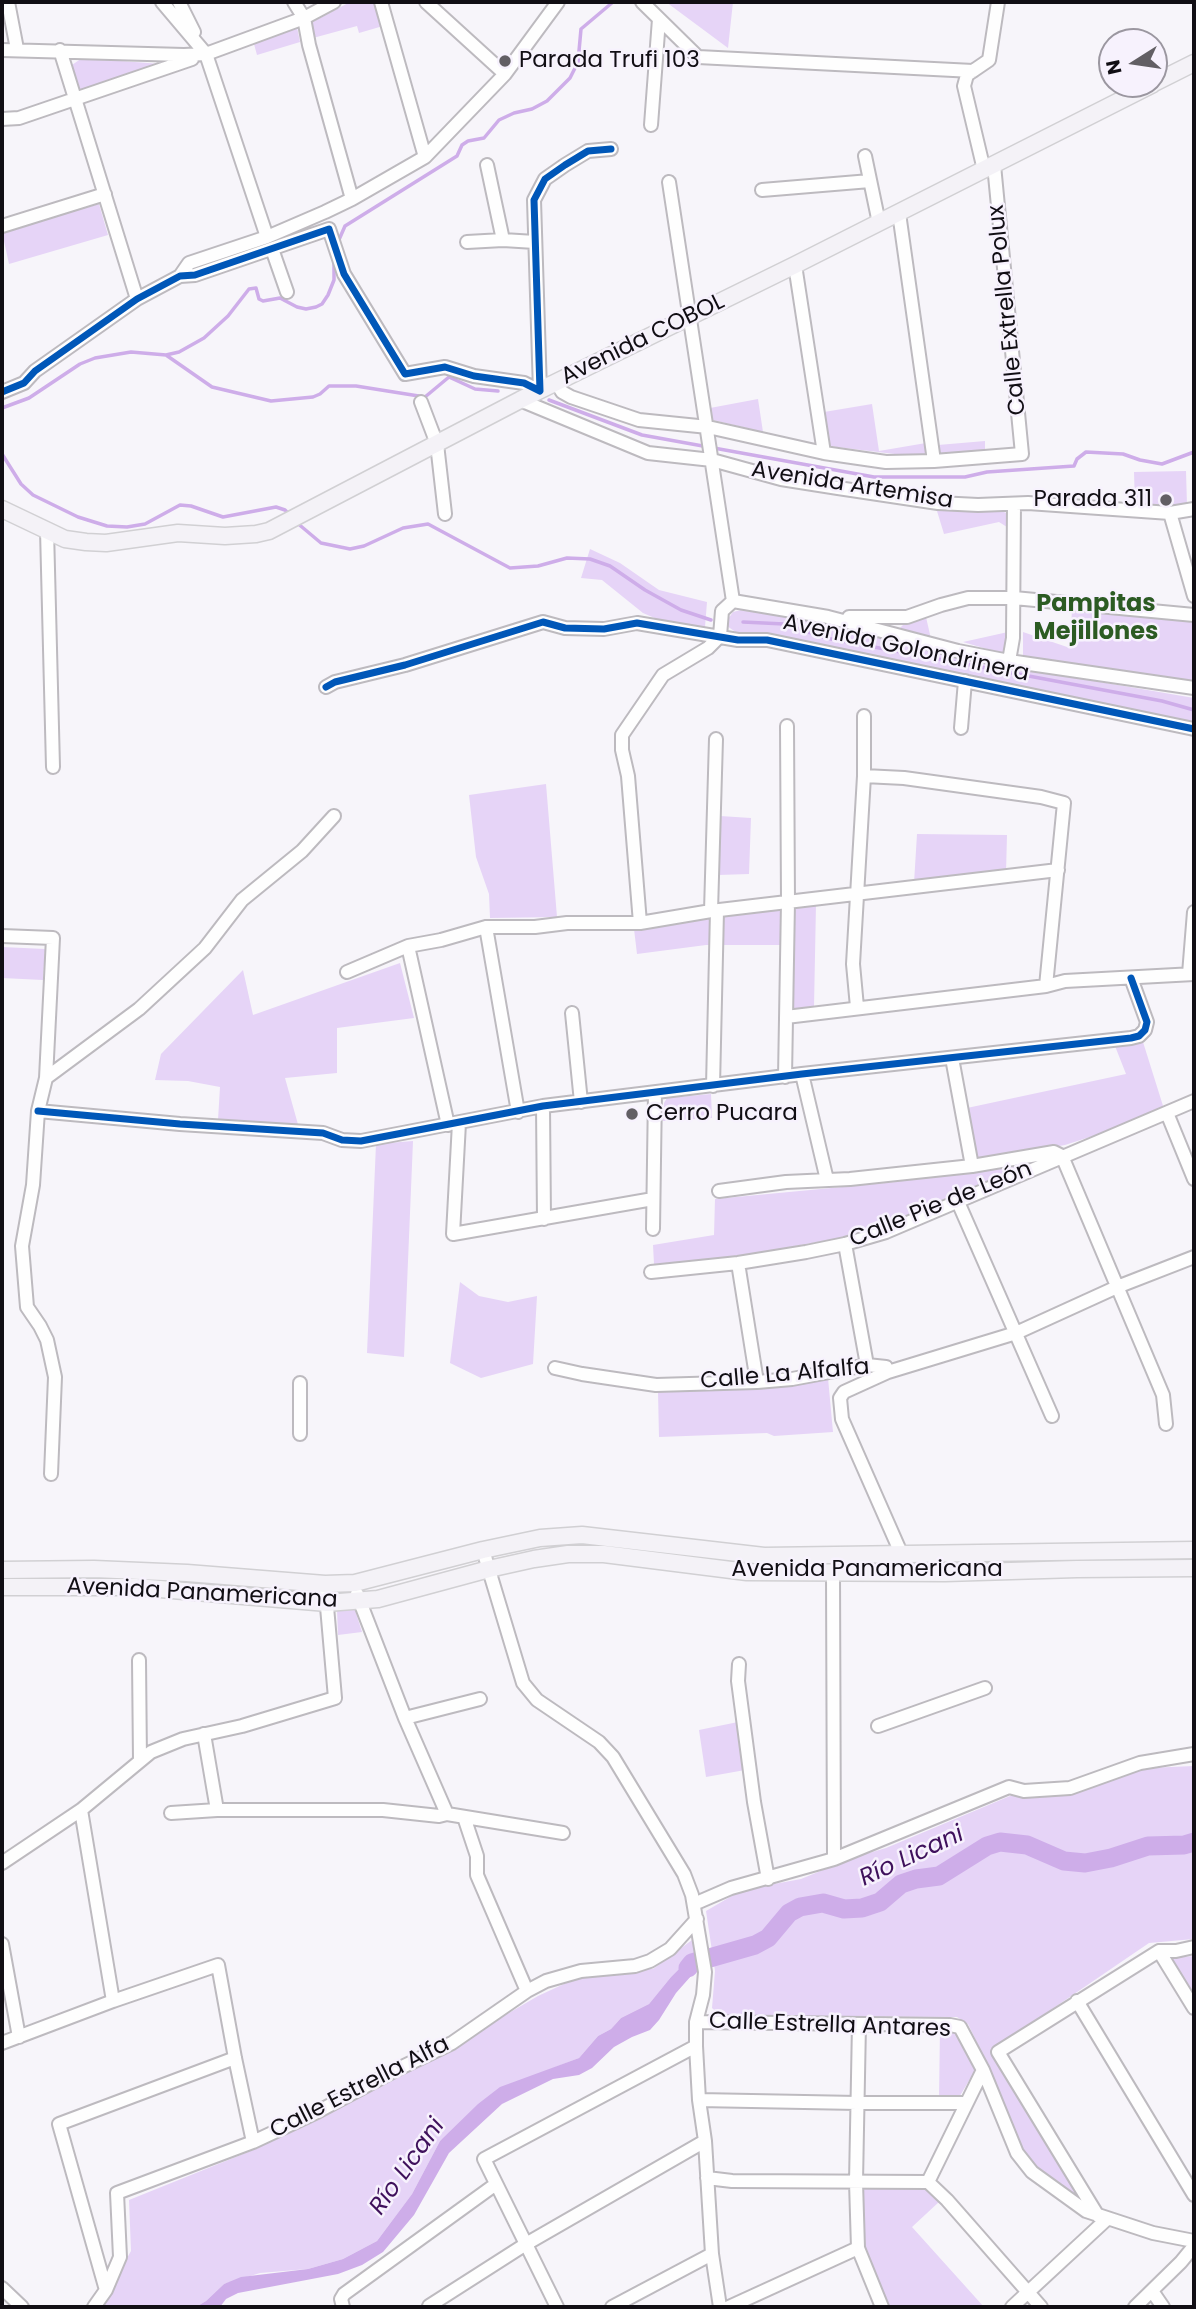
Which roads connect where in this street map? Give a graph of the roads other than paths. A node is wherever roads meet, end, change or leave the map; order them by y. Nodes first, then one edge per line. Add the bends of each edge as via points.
1 (8, 2) edge
2 (162, 2) edge
3 (179, 2) edge
4 (294, 2) edge
5 (334, 2) edge
6 (381, 2) edge
7 (426, 2) edge
8 (558, 2) edge
9 (642, 2) edge
10 (998, 2) edge
11 (304, 18) junction
12 (659, 19) junction
13 (17, 49) junction
14 (2, 50) edge
15 (60, 50) junction
16 (206, 54) junction
17 (1194, 63) edge
18 (973, 71) junction
19 (505, 74) junction
20 (1168, 76) edge
21 (1126, 98) edge
22 (75, 100) junction
23 (2, 119) edge
24 (651, 125) dead end
25 (611, 149) dead end
26 (865, 156) dead end
27 (425, 157) junction
28 (487, 165) dead end
29 (989, 168) junction
30 (870, 181) junction
31 (669, 182) dead end
32 (762, 190) dead end
33 (105, 194) junction
34 (352, 199) junction
35 (899, 213) junction
36 (879, 223) junction
37 (2, 226) edge
38 (503, 240) junction
39 (467, 242) dead end
40 (535, 242) junction
41 (270, 243) junction
42 (795, 265) junction
43 (287, 292) dead end
44 (136, 299) junction
45 (689, 317) junction
46 (556, 383) junction
47 (540, 391) junction
48 (2, 392) edge
49 (520, 400) junction
50 (421, 402) dead end
51 (708, 428) junction
52 (437, 444) junction
53 (711, 451) junction
54 (824, 453) junction
55 (1022, 454) joint
56 (934, 461) junction
57 (1014, 504) junction
58 (2, 509) edge
59 (1194, 509) edge
60 (1170, 513) junction
61 (445, 514) dead end
62 (47, 530) junction
63 (1194, 596) edge
64 (1014, 598) junction
65 (733, 601) junction
66 (1194, 615) edge
67 (828, 617) junction
68 (720, 636) junction
69 (1009, 661) junction
70 (965, 681) junction
71 (326, 687) dead end
72 (1194, 688) edge
73 (864, 716) dead end
74 (787, 726) dead end
75 (961, 728) dead end
76 (1194, 729) edge
77 (716, 738) dead end
78 (53, 767) dead end
79 (863, 776) junction
80 (334, 816) dead end
81 (1058, 870) junction
82 (857, 895) junction
83 (788, 902) junction
84 (714, 911) junction
85 (1194, 912) edge
86 (640, 923) junction
87 (486, 927) junction
88 (2, 936) edge
89 (408, 946) junction
90 (347, 972) dead end
91 (1192, 974) edge
92 (1131, 978) junction
93 (1046, 986) junction
94 (857, 1007) junction
95 (572, 1013) dead end
96 (786, 1017) junction
97 (951, 1058) junction
98 (802, 1074) junction
99 (785, 1077) junction
100 (46, 1079) junction
101 (713, 1086) junction
102 (655, 1093) junction
103 (581, 1101) junction
104 (1194, 1101) edge
105 (543, 1106) junction
106 (38, 1111) junction
107 (518, 1112) junction
108 (1167, 1113) junction
109 (454, 1124) junction
110 (1062, 1156) junction
111 (972, 1167) junction
112 (1194, 1179) edge
113 (827, 1180) junction
114 (719, 1191) dead end
115 (653, 1199) junction
116 (958, 1202) junction
117 (544, 1219) junction
118 (653, 1229) dead end
119 (845, 1244) junction
120 (1194, 1257) edge
121 (738, 1263) junction
122 (651, 1272) dead end
123 (1117, 1287) junction
124 (1016, 1333) junction
125 (867, 1365) junction
126 (555, 1368) dead end
127 (888, 1373) junction
128 (757, 1382) junction
129 (300, 1383) dead end
130 (1052, 1416) dead end
131 (1166, 1424) dead end
132 (300, 1434) dead end
133 (51, 1474) dead end
134 (483, 1549) junction
135 (1194, 1550) edge
136 (901, 1553) junction
137 (944, 1553) junction
138 (1194, 1568) edge
139 (489, 1569) junction
140 (2, 1570) edge
141 (833, 1573) junction
142 (901, 1573) junction
143 (945, 1573) junction
144 (355, 1583) junction
145 (325, 1584) junction
146 (2, 1587) edge
147 (358, 1601) junction
148 (327, 1603) junction
149 (139, 1660) dead end
150 (739, 1664) dead end
151 (985, 1688) dead end
152 (480, 1699) dead end
153 (405, 1718) junction
154 (878, 1726) dead end
155 (204, 1734) junction
156 (1194, 1754) edge
157 (140, 1761) junction
158 (81, 1810) junction
159 (217, 1810) junction
160 (171, 1813) dead end
161 (447, 1814) junction
162 (464, 1817) junction
163 (563, 1833) dead end
164 (834, 1859) junction
165 (2, 1863) edge
166 (768, 1879) junction
167 (694, 1905) junction
168 (697, 1919) junction
169 (2, 1944) edge
170 (1194, 1947) edge
171 (1159, 1951) junction
172 (527, 1991) junction
173 (113, 2001) junction
174 (1077, 2001) junction
175 (1194, 2008) edge
176 (696, 2022) junction
177 (859, 2024) junction
178 (19, 2036) junction
179 (2, 2043) edge
180 (696, 2046) junction
181 (234, 2058) junction
182 (983, 2070) junction
183 (699, 2099) junction
184 (857, 2103) junction
185 (966, 2103) junction
186 (705, 2141) junction
187 (253, 2142) junction
188 (707, 2178) junction
189 (856, 2182) junction
190 (928, 2182) junction
191 (496, 2184) junction
192 (1194, 2195) edge
193 (1103, 2218) junction
194 (526, 2244) junction
195 (1194, 2244) edge
196 (858, 2248) junction
197 (712, 2254) junction
198 (2, 2290) edge
199 (106, 2290) junction
200 (1029, 2291) junction
201 (1152, 2291) junction
202 (429, 2306) edge
203 (9, 2307) edge
204 (22, 2307) edge
205 (94, 2307) edge
206 (342, 2307) edge
207 (557, 2307) edge
208 (612, 2307) edge
209 (720, 2307) edge
210 (729, 2307) edge
211 (882, 2307) edge
212 (1012, 2307) edge
213 (1041, 2307) edge
214 (1135, 2307) edge
215 (1163, 2307) edge

1 - 13 street
2 - 16 street
3 - 16 street
4 - 11 street
5 - 11 street
6 - 27 street
7 - 19 street
8 - 19 street
9 - 12 street
10 - 18 street via 989,60
11 - 16 street
11 - 34 street
12 - 18 street via 698,57
12 - 24 street
13 - 14 street
13 - 15 street
15 - 16 street
15 - 22 street
16 - 22 street
16 - 41 street
17 - 20 main road, Avenida COBOL
18 - 29 street, Calle Extrella Polux via 964,86
19 - 27 street
21 - 29 main road, Avenida COBOL
22 - 23 street
22 - 33 street
25 - 40 street via 588,151 545,179 534,200
26 - 30 street
27 - 34 street
28 - 38 street
29 - 35 main road, Avenida COBOL
29 - 55 street, Calle Extrella Polux
30 - 32 street
30 - 36 street
31 - 45 street
33 - 37 street
33 - 44 street
34 - 41 street
35 - 36 main road, Avenida COBOL
35 - 56 street
36 - 42 main road, Avenida COBOL
38 - 39 street
38 - 40 street
40 - 47 street
41 - 43 street
41 - 44 street via 189,263 180,276
41 - 47 street via 329,229 344,274 405,374 445,367 524,383
42 - 45 main road, Avenida COBOL
42 - 54 street
44 - 48 street via 24,383
45 - 46 main road, Avenida COBOL
45 - 51 street
46 - 47 main road, Avenida COBOL
46 - 51 street, Avenida Artemisa via 570,397 639,419
47 - 49 main road, Avenida COBOL
49 - 52 main road, Avenida COBOL
49 - 53 street, Avenida Artemisa via 648,453
50 - 52 street
51 - 53 street
51 - 54 street, Avenida Artemisa
52 - 61 street
52 - 62 main road, Avenida COBOL via 293,520 256,534 178,533 106,542 65,539
53 - 57 street, Avenida Artemisa via 781,479 938,503
53 - 65 street
54 - 56 street, Avenida Artemisa via 886,462
55 - 56 street, Avenida Artemisa
57 - 60 street, Avenida Artemisa
57 - 64 street
58 - 62 main road, Avenida COBOL
59 - 60 street, Avenida Artemisa
60 - 63 street
62 - 78 street
64 - 66 street
64 - 67 street via 968,598 907,617
64 - 69 street
65 - 67 street
65 - 68 street via 722,611
67 - 69 street, Avenida Golondrinera
68 - 70 street, Avenida Golondrinera via 767,640
68 - 71 street, Avenida Golondrinera via 637,623 604,629 543,622
68 - 86 street via 663,675 622,735
69 - 72 street, Avenida Golondrinera
70 - 75 street
70 - 76 street, Avenida Golondrinera
73 - 79 street
74 - 83 street
77 - 84 street
79 - 81 street via 1064,803
79 - 82 street
80 - 100 street via 302,851 242,900 205,948 149,1000
81 - 82 street
81 - 93 street
82 - 83 street
82 - 94 street via 853,964
83 - 84 street
83 - 96 street
84 - 86 street
84 - 101 street
85 - 91 street
86 - 87 street
87 - 89 street
87 - 107 street
88 - 100 street via 53,938
89 - 90 street
89 - 109 street
91 - 92 street
92 - 93 street
92 - 97 street via 1147,1022 1139,1036
93 - 94 street
94 - 96 street
95 - 103 street
96 - 99 street
97 - 98 street
97 - 111 street
98 - 99 street
98 - 113 street
99 - 101 street
100 - 106 street
101 - 102 street
102 - 103 street
102 - 115 street
103 - 105 street
104 - 108 street, Calle Pie de León
105 - 107 street
105 - 117 street
106 - 109 street via 323,1133 361,1141
106 - 133 street via 33,1185 22,1246 27,1307 47,1340 55,1377
107 - 109 street
108 - 110 street, Calle Pie de León
108 - 112 street
109 - 117 street via 453,1234
110 - 111 street via 1054,1152
110 - 116 street, Calle Pie de León
110 - 123 street
111 - 113 street
113 - 114 street
115 - 117 street
115 - 118 street
116 - 119 street, Calle Pie de León
116 - 124 street
119 - 121 street, Calle Pie de León
119 - 125 street
120 - 123 street, Calle La Alfalfa
121 - 122 street, Calle Pie de León
121 - 128 street
123 - 124 street, Calle La Alfalfa
123 - 131 street via 1163,1395
124 - 127 street, Calle La Alfalfa
124 - 130 street
125 - 127 street, Calle La Alfalfa via 886,1367
125 - 128 street, Calle La Alfalfa
126 - 128 street, Calle La Alfalfa via 656,1385
127 - 136 street, Calle La Alfalfa via 840,1398 842,1419
129 - 132 street
134 - 136 main road, Avenida Panamericana via 582,1535 764,1556
134 - 139 street
134 - 144 main road, Avenida Panamericana
135 - 137 main road, Avenida Panamericana
136 - 137 main road, Avenida Panamericana
136 - 142 street
137 - 143 street
138 - 143 main road, Avenida Panamericana
139 - 141 main road, Avenida Panamericana via 568,1554 604,1554 747,1572
139 - 147 main road, Avenida Panamericana
139 - 167 street via 523,1683 537,1700 613,1757 684,1874
140 - 145 main road, Avenida Panamericana via 121,1570
141 - 142 main road, Avenida Panamericana
141 - 164 street
142 - 143 main road, Avenida Panamericana
144 - 145 main road, Avenida Panamericana
144 - 147 street
145 - 148 street
146 - 148 main road, Avenida Panamericana via 136,1587
147 - 148 main road, Avenida Panamericana
147 - 153 street
148 - 155 street via 335,1698
149 - 157 street
150 - 166 street via 754,1802
151 - 154 street
152 - 153 street
153 - 161 street
155 - 157 street via 151,1752
155 - 159 street
156 - 164 street via 1140,1763 1070,1788 1024,1791 1009,1787
157 - 158 street
158 - 165 street
158 - 173 street
159 - 160 street
159 - 161 street
161 - 162 street
162 - 163 street
162 - 172 street via 477,1856 477,1875
164 - 166 street
166 - 167 street via 731,1888
167 - 168 street
168 - 172 street, Calle Estrella Alfa via 670,1950 650,1961 566,1974
168 - 176 street via 705,1972
169 - 178 street
170 - 171 street
171 - 174 street
171 - 175 street
172 - 187 street, Calle Estrella Alfa via 452,2043
173 - 178 street
173 - 181 street via 218,1965
174 - 192 street
174 - 193 street via 998,2052
176 - 177 street, Calle Estrella Antares
176 - 180 street
177 - 182 street, Calle Estrella Antares via 960,2027
177 - 184 street
178 - 179 street
180 - 183 street
180 - 191 street via 484,2159
181 - 187 street
181 - 199 street via 59,2124
182 - 185 street
182 - 193 street, Calle Estrella Antares via 1024,2162 1044,2183
183 - 184 street
183 - 186 street
184 - 185 street
184 - 189 street
185 - 190 street
186 - 188 street
186 - 194 street
187 - 199 street, Calle Estrella Alfa via 117,2193 120,2257
188 - 189 street
188 - 197 street
189 - 190 street
189 - 196 street
190 - 200 street
191 - 194 street
191 - 206 street via 344,2294
193 - 195 street, Calle Estrella Antares
193 - 200 street
194 - 202 street
194 - 207 street
195 - 201 street
196 - 210 street
196 - 211 street
197 - 208 street
197 - 209 street
198 - 203 street
198 - 204 street
199 - 205 street, Calle Estrella Alfa
200 - 212 street
200 - 213 street
201 - 214 street
201 - 215 street

